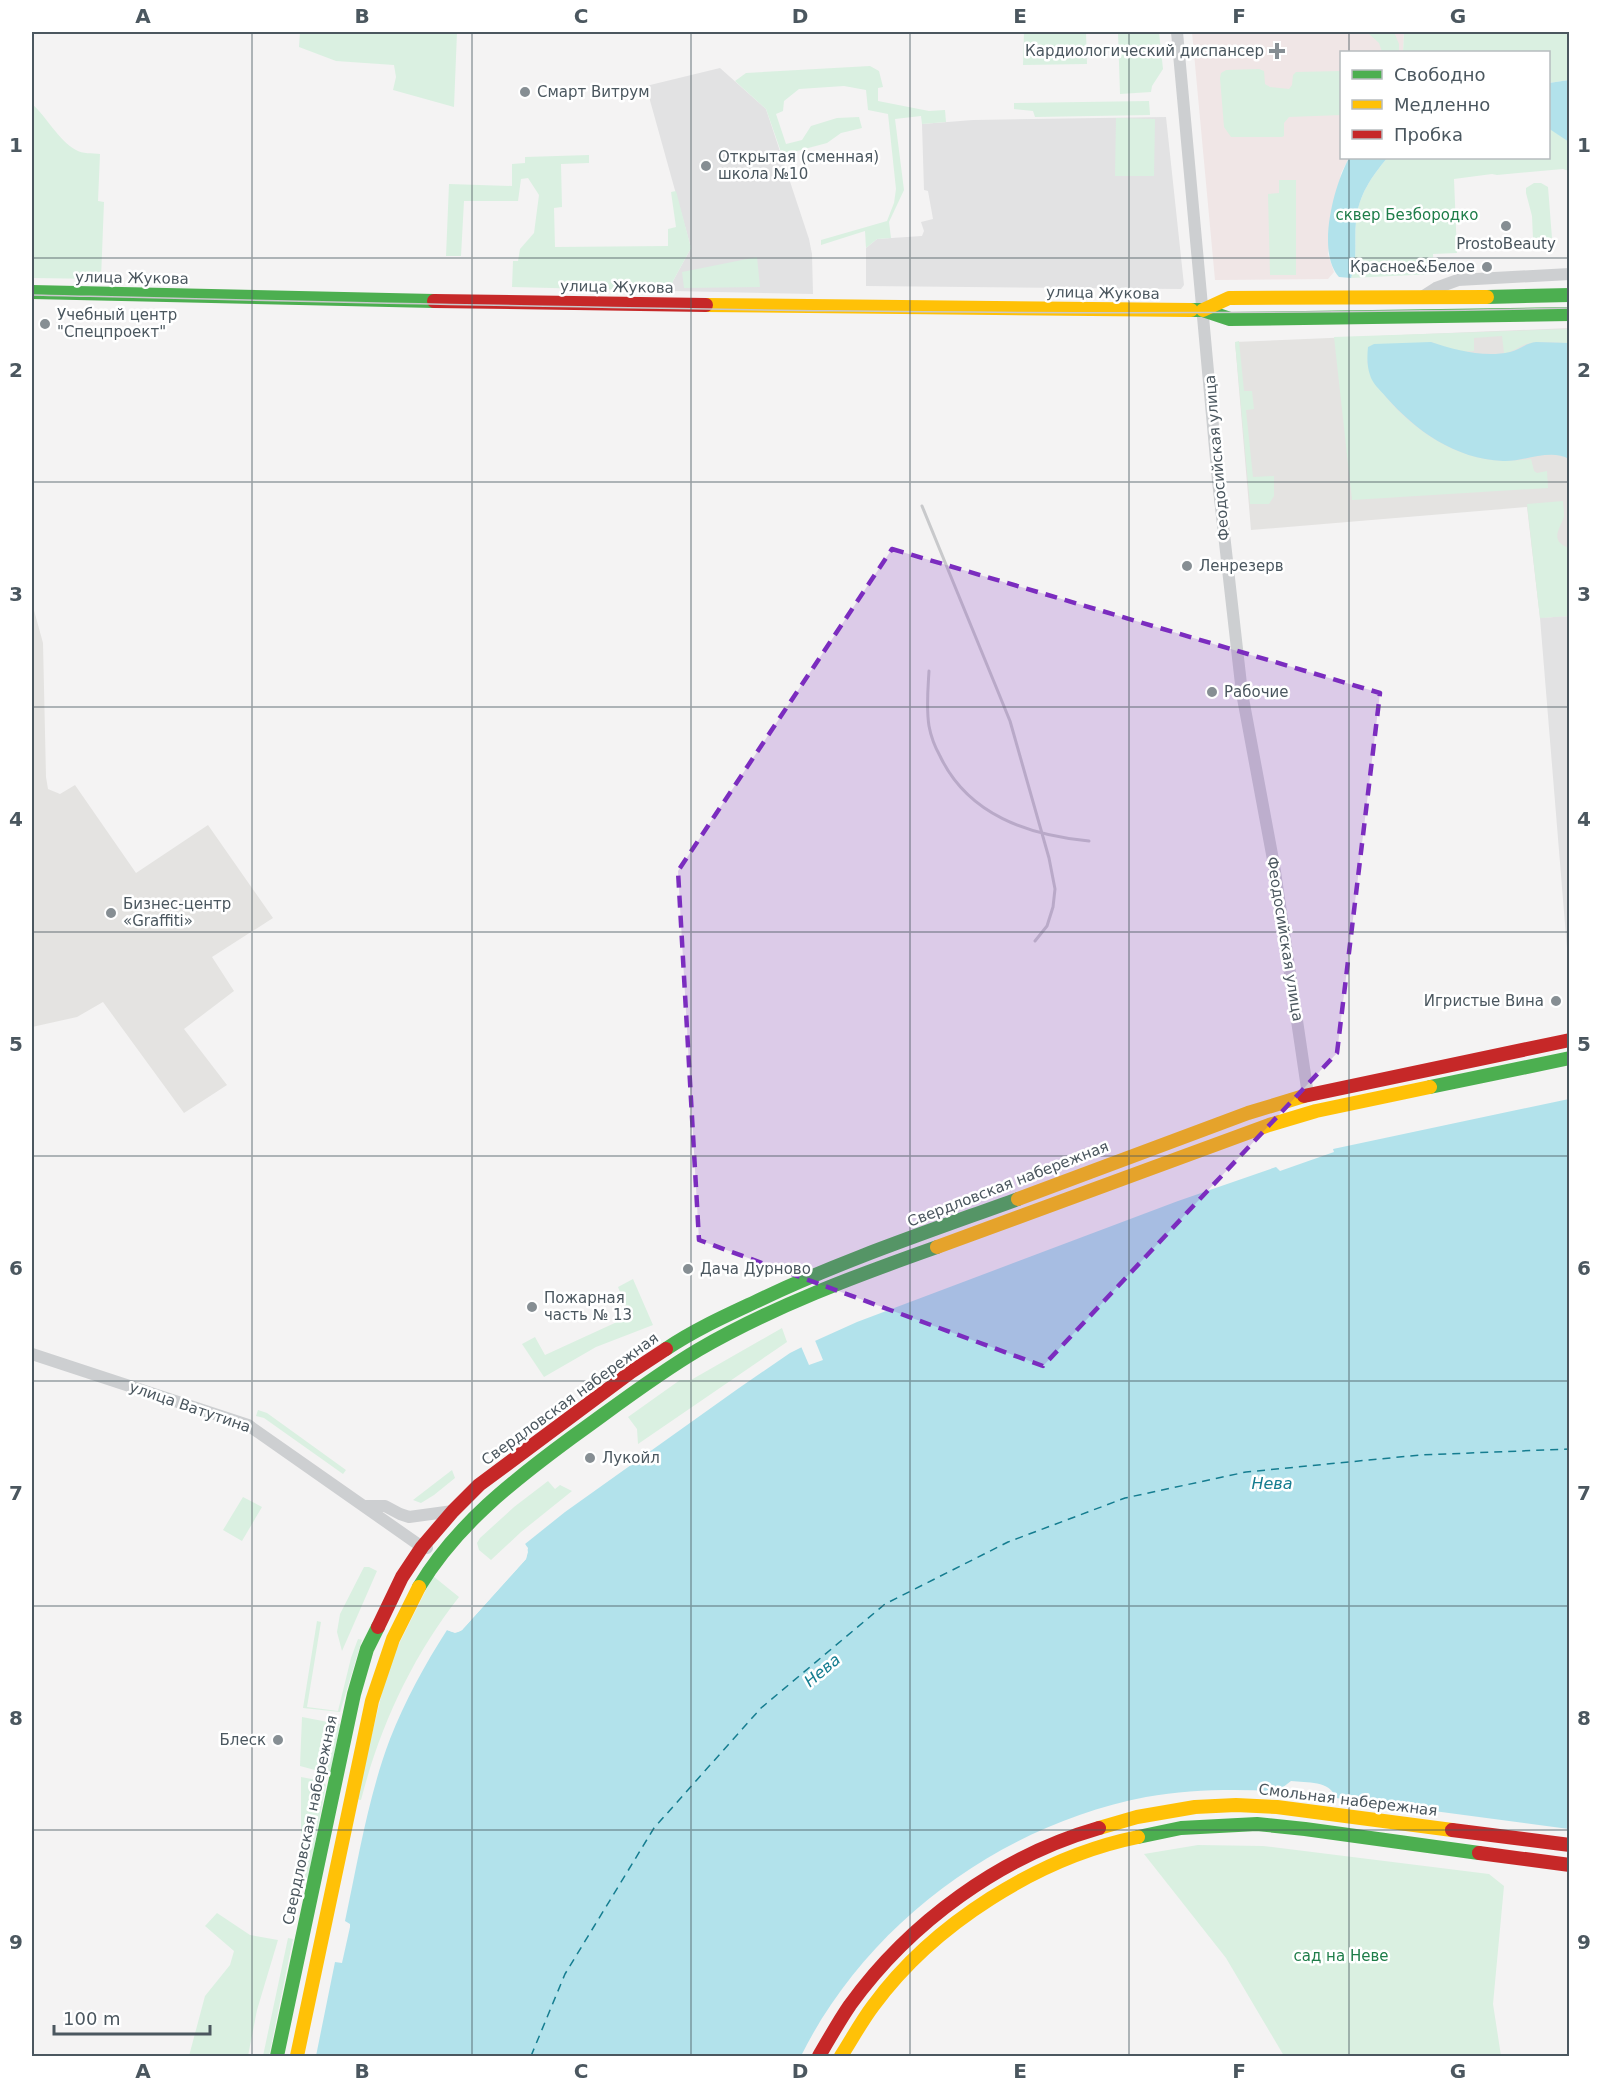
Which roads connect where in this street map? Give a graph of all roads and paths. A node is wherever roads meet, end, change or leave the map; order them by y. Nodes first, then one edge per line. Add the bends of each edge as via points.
1 (1177, 32) edge
2 (1569, 274) edge
3 (32, 292) edge
4 (1569, 295) edge
5 (1421, 298) junction
6 (1203, 310) junction
7 (1569, 314) edge
8 (1569, 1040) edge
9 (1569, 1058) edge
10 (1308, 1095) junction
11 (32, 1354) edge
12 (365, 1506) junction
13 (453, 1511) junction
14 (422, 1547) junction
15 (443, 1552) junction
16 (1569, 1845) edge
17 (1569, 1865) edge
18 (277, 2056) edge
19 (297, 2056) edge
20 (819, 2056) edge
21 (841, 2056) edge

1 - 6 street, Феодосийская улица
2 - 5 street via 1458,280
3 - 6 main road, улица Жукова via 456,302
4 - 5 main road, улица Жукова
5 - 6 main road, улица Жукова via 1229,298
6 - 7 main road, улица Жукова via 1230,319
6 - 10 street, Феодосийская улица via 1242,693 1274,865
8 - 10 main road, Свердловская набережная
9 - 15 main road via 1316,1111 1269,1125 790,1302 678,1362 546,1456 496,1497
10 - 13 main road, Свердловская набережная via 1170,1141 834,1267 722,1317 632,1372 479,1485
11 - 12 street, улица Ватутина via 248,1425
12 - 13 street, улица Ватутина via 385,1506 409,1517
12 - 14 street, улица Ватутина
13 - 14 main road, Свердловская набережная
14 - 15 street, улица Ватутина
14 - 18 main road, Свердловская набережная via 402,1577 368,1648 354,1694
15 - 19 main road via 402,1619 372,1701
16 - 20 main road, Смольная набережная via 1259,1806 1197,1807 1108,1824 1068,1837 992,1874 920,1927 855,2000
17 - 21 main road via 1241,1824 1198,1826 1113,1842 1035,1873 968,1914 899,1975

